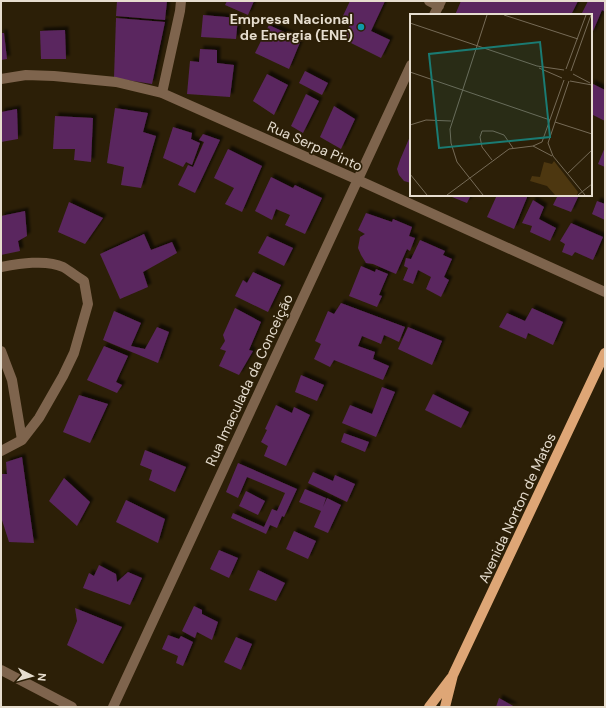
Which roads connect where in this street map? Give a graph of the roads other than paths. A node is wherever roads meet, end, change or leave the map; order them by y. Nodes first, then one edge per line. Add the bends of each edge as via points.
1 (181, 1) edge
2 (429, 1) edge
3 (438, 7) edge
4 (410, 67) edge
5 (1, 79) edge
6 (162, 93) junction
7 (358, 180) junction
8 (1, 267) edge
9 (605, 292) edge
10 (1, 351) edge
11 (605, 353) edge
12 (22, 440) junction
13 (1, 451) edge
14 (1, 670) edge
15 (454, 675) junction
16 (72, 707) edge
17 (113, 707) edge
18 (429, 707) edge
19 (445, 707) edge

1 - 6 street
2 - 3 street
4 - 7 street, Rua Imaculada da Conceição
5 - 6 street, Rua Serpa Pinto via 26,75 54,76 116,82
6 - 7 street, Rua Serpa Pinto
7 - 9 street, Rua Serpa Pinto
7 - 17 street, Rua Imaculada da Conceição
8 - 12 street via 23,263 44,263 61,267 84,281 88,304 74,353 63,376 39,418
10 - 12 street via 12,380
11 - 15 main road, Avenida Norton de Matos
12 - 13 street
14 - 16 street
15 - 18 main road, Avenida Norton de Matos
15 - 19 main road, Avenida Norton de Matos

